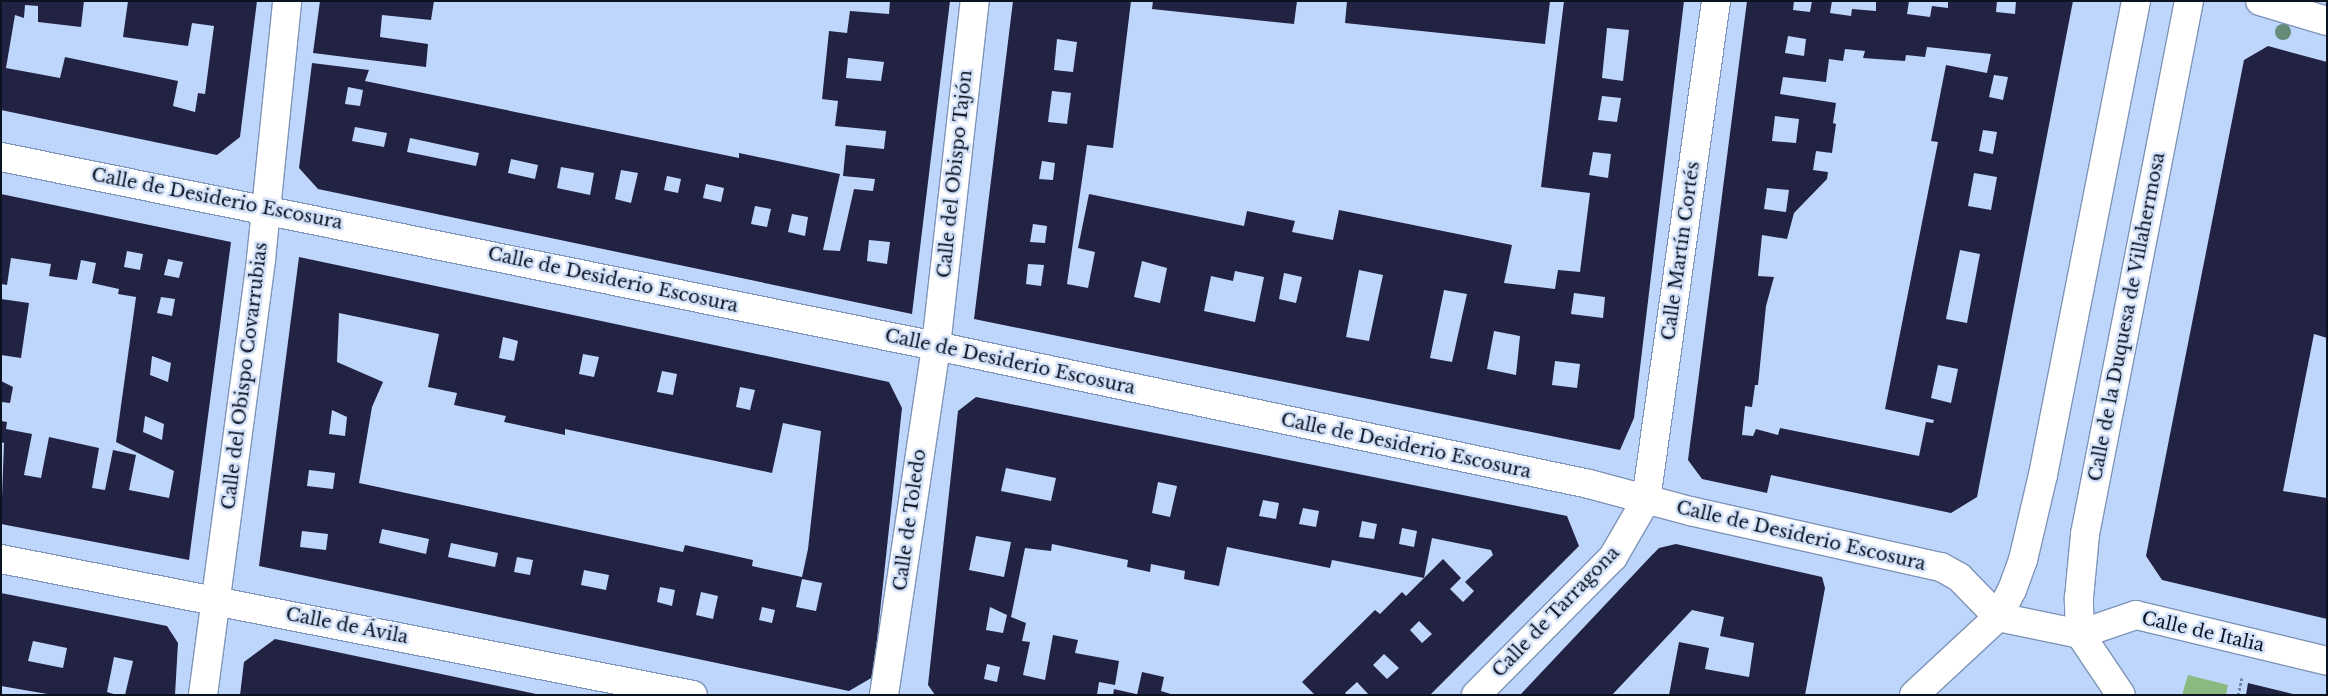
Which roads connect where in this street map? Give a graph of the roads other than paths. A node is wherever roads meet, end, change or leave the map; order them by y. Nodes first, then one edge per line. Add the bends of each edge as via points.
1 (287, 1) edge
2 (975, 1) edge
3 (1716, 1) edge
4 (2136, 1) edge
5 (2189, 1) edge
6 (2260, 1) edge
7 (2327, 21) edge
8 (1, 157) edge
9 (266, 208) junction
10 (936, 346) junction
11 (1646, 500) junction
12 (1, 559) edge
13 (215, 600) junction
14 (1998, 617) junction
15 (2080, 634) junction
16 (2327, 661) edge
17 (203, 695) edge
18 (693, 695) edge
19 (884, 695) edge
20 (1476, 695) edge
21 (1914, 695) edge
22 (2121, 695) edge

1 - 9 street, Calle del Obispo Covarrubias
2 - 10 street, Calle del Obispo Tajón
3 - 11 street, Calle Martín Cortés
4 - 14 street via 2040,490 2023,560
5 - 15 street, Calle de la Duquesa de Villahermosa via 2085,534 2079,598
6 - 7 street
8 - 9 street, Calle de Desiderio Escosura
9 - 10 street, Calle de Desiderio Escosura
9 - 13 street, Calle del Obispo Covarrubias
10 - 11 street, Calle de Desiderio Escosura via 1589,484
10 - 19 street, Calle de Toledo
11 - 14 street, Calle de Desiderio Escosura via 1941,567 1960,578
11 - 20 street, Calle de Tarragona via 1613,557
12 - 13 street, Calle de Ávila
13 - 17 street, Calle del Obispo Covarrubias
13 - 18 street, Calle de Ávila
14 - 15 street
14 - 21 street
15 - 16 street, Calle de Italia via 2136,615
15 - 22 street

